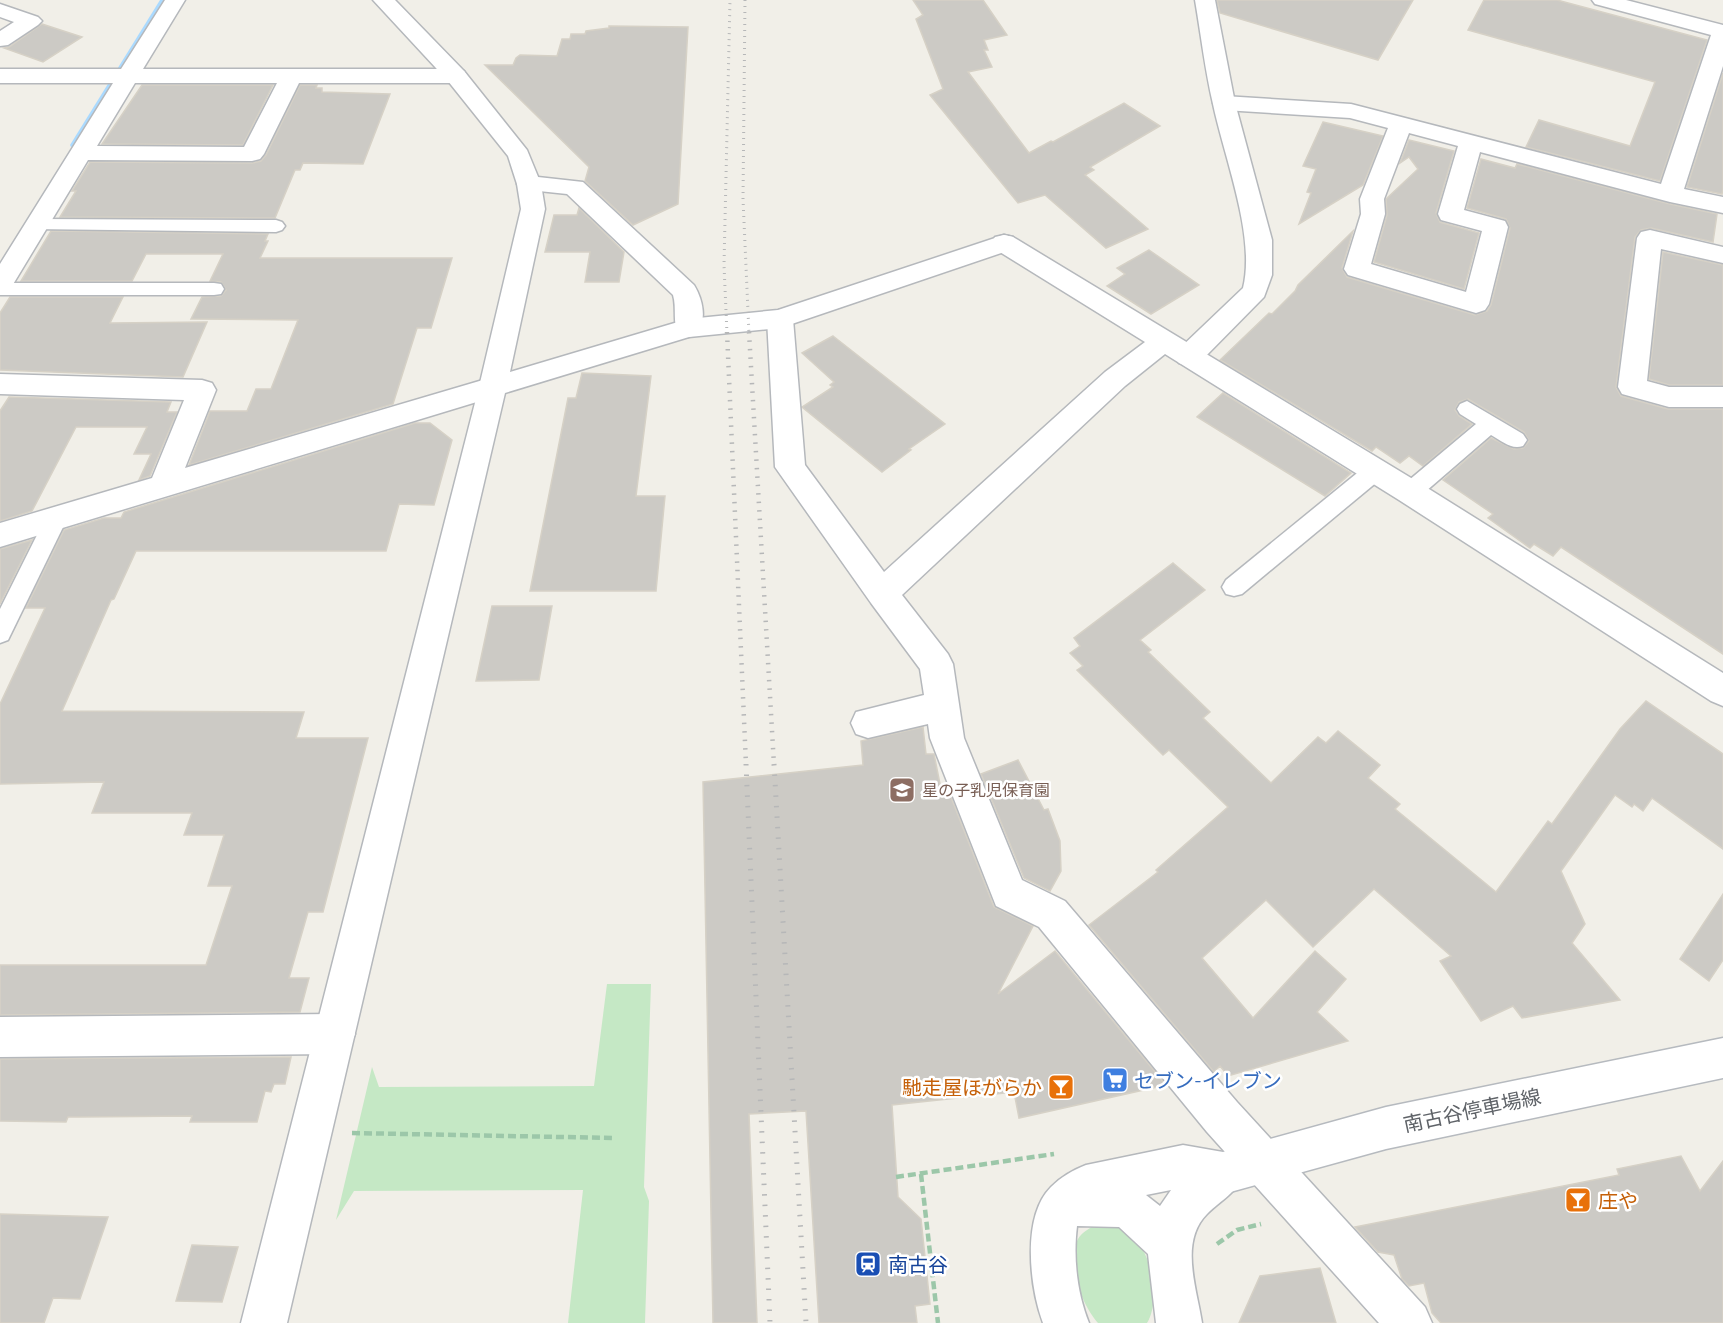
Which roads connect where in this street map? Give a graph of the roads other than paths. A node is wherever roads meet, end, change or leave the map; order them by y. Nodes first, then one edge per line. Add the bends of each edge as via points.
1 (175, 0) edge
2 (383, 0) edge
3 (1205, 0) edge
4 (1602, 0) edge
5 (0, 10) edge
6 (1723, 32) edge
7 (0, 40) edge
8 (0, 76) edge
9 (291, 76) junction
10 (456, 76) junction
11 (120, 77) junction
12 (1224, 103) junction
13 (1401, 124) junction
14 (1471, 142) junction
15 (80, 153) junction
16 (529, 184) junction
17 (1670, 194) junction
18 (1723, 204) edge
19 (37, 225) junction
20 (276, 226) dead end
21 (1723, 255) edge
22 (0, 287) edge
23 (214, 289) dead end
24 (780, 319) junction
25 (688, 328) junction
26 (1164, 341) junction
27 (1190, 356) junction
28 (0, 384) edge
29 (493, 387) junction
30 (1723, 397) edge
31 (1467, 409) dead end
32 (1490, 424) junction
33 (1516, 440) dead end
34 (1376, 471) junction
35 (164, 487) junction
36 (1410, 492) junction
37 (56, 519) junction
38 (0, 535) edge
39 (1234, 587) dead end
40 (882, 594) junction
41 (0, 633) edge
42 (1723, 691) edge
43 (942, 706) junction
44 (868, 723) dead end
45 (335, 1034) junction
46 (0, 1037) edge
47 (1723, 1058) edge
48 (1243, 1168) junction
49 (1064, 1204) junction
50 (1169, 1243) junction
51 (264, 1323) edge
52 (1066, 1323) edge
53 (1179, 1323) edge
54 (1409, 1323) edge

1 - 11 street
2 - 10 street
3 - 12 street
4 - 6 street
5 - 7 street via 31,21
6 - 17 street
8 - 11 street
9 - 10 street
9 - 11 street
9 - 15 street via 252,154
10 - 16 street via 519,155
11 - 15 street
12 - 13 street via 1351,111
12 - 27 street via 1259,240 1259,275 1255,291
13 - 14 street
13 - 14 street via 1372,199 1373,214 1357,269 1476,304 1496,227 1450,214
14 - 17 street
15 - 19 street
16 - 25 street via 574,188 685,291 690,306
16 - 29 street via 533,209
17 - 18 street
19 - 20 lane
19 - 22 street
21 - 30 street via 1650,238 1632,387 1669,397
22 - 23 lane
24 - 25 street
24 - 26 street via 1004,243
24 - 40 street via 790,467
25 - 29 street
26 - 27 street
26 - 40 street via 1115,379
27 - 34 street
28 - 35 street via 202,390
29 - 35 street
29 - 45 street
31 - 32 lane
32 - 33 lane
32 - 36 lane
34 - 36 street
34 - 39 lane
35 - 37 street
36 - 42 street
37 - 38 street
37 - 41 lane
40 - 43 street via 936,664
43 - 44 street
43 - 48 street via 947,738 1009,893 1052,914
45 - 46 street
45 - 51 street
47 - 48 street, 南古谷停車場線 via 1386,1128
48 - 49 street via 1183,1166 1086,1186
48 - 50 street via 1190,1200 1180,1212
48 - 54 street via 1310,1212
49 - 50 street via 1114,1204 1133,1212
49 - 52 street via 1056,1220 1052,1248 1059,1305
50 - 53 street

